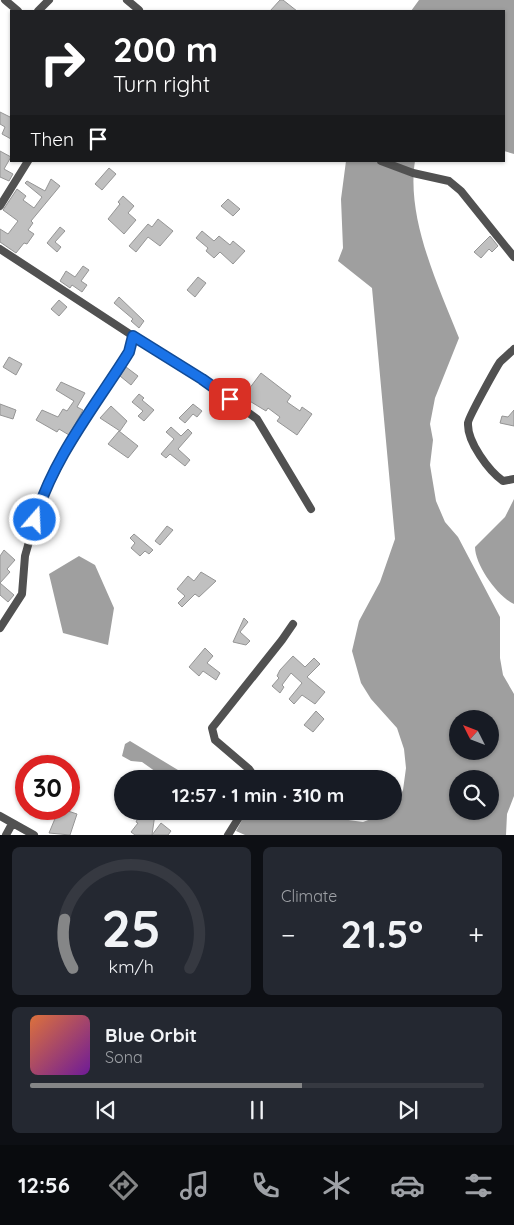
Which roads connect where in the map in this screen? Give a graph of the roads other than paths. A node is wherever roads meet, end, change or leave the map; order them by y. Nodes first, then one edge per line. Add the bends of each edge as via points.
1 (5, 0) edge
2 (49, 0) edge
3 (127, 0) edge
4 (17, 10) edge
5 (39, 10) edge
6 (137, 10) edge
7 (27, 162) edge
8 (383, 162) edge
9 (0, 206) edge
10 (0, 249) edge
11 (514, 257) edge
12 (133, 336) junction
13 (514, 349) edge
14 (514, 478) edge
15 (311, 509) dead end
16 (293, 624) dead end
17 (0, 628) edge
18 (250, 770) edge
19 (0, 816) edge
20 (237, 820) edge
21 (12, 824) junction
22 (6, 835) edge
23 (34, 835) edge
24 (228, 835) edge

1 - 4 street
2 - 5 street
3 - 6 street
7 - 9 street
8 - 11 street via 449,181 461,191
10 - 12 street
12 - 15 street via 202,379 257,420
12 - 17 street via 129,352 68,447 40,503 25,556 22,594
13 - 14 street via 499,364 468,424 477,449 494,475 503,481
16 - 18 street via 212,728 215,740
19 - 21 street
20 - 24 street
21 - 22 street
21 - 23 street

